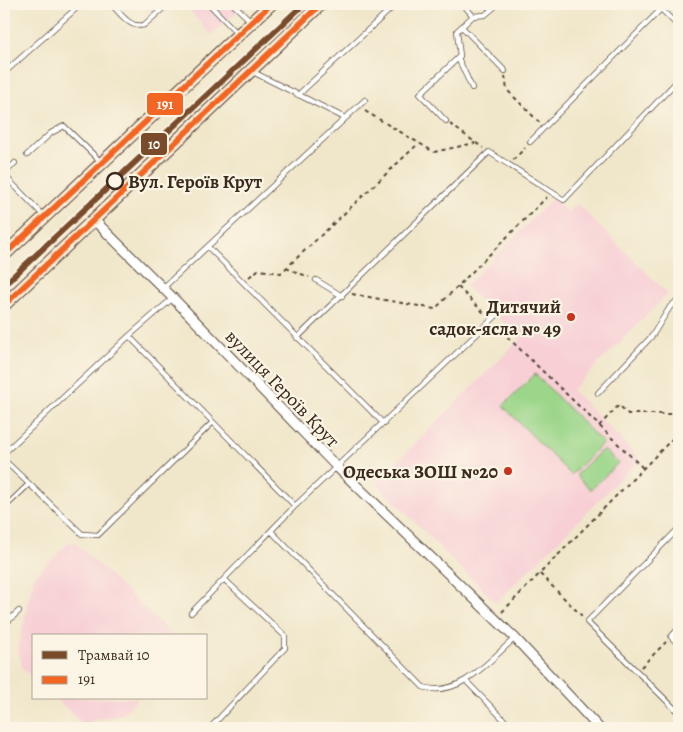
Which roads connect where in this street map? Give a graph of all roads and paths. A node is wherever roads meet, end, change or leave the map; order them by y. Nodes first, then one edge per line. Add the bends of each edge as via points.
1 (81, 4) edge
2 (111, 4) edge
3 (168, 4) edge
4 (208, 4) edge
5 (233, 4) edge
6 (271, 4) edge
7 (321, 4) edge
8 (396, 4) edge
9 (463, 4) edge
10 (498, 4) edge
11 (656, 4) edge
12 (661, 8) junction
13 (473, 16) junction
14 (252, 22) junction
15 (462, 27) junction
16 (679, 27) edge
17 (238, 34) junction
18 (458, 58) junction
19 (250, 70) junction
20 (505, 72) joint
21 (4, 73) edge
22 (679, 79) edge
23 (472, 88) dead end
24 (298, 95) junction
25 (365, 100) dead end
26 (358, 107) junction
27 (345, 118) junction
28 (446, 121) joint
29 (545, 128) junction
30 (530, 142) joint
31 (419, 143) junction
32 (475, 143) junction
33 (489, 152) junction
34 (27, 155) dead end
35 (15, 163) dead end
36 (102, 163) junction
37 (508, 164) junction
38 (4, 175) edge
39 (552, 192) junction
40 (44, 217) junction
41 (93, 219) junction
42 (208, 247) junction
43 (4, 255) edge
44 (286, 268) junction
45 (316, 280) joint
46 (243, 282) junction
47 (458, 287) junction
48 (163, 288) junction
49 (343, 294) junction
50 (173, 298) junction
51 (679, 299) edge
52 (4, 305) edge
53 (499, 312) dead end
54 (491, 320) junction
55 (129, 336) junction
56 (297, 338) junction
57 (598, 393) dead end
58 (679, 414) edge
59 (213, 422) junction
60 (384, 424) junction
61 (599, 426) junction
62 (679, 432) edge
63 (4, 453) edge
64 (4, 460) edge
65 (337, 467) junction
66 (643, 468) junction
67 (29, 484) junction
68 (295, 506) junction
69 (4, 508) edge
70 (679, 528) edge
71 (271, 531) junction
72 (540, 574) junction
73 (224, 579) junction
74 (19, 611) dead end
75 (191, 613) dead end
76 (496, 619) junction
77 (588, 622) junction
78 (4, 625) edge
79 (679, 628) edge
80 (671, 636) junction
81 (515, 638) junction
82 (679, 645) edge
83 (637, 671) junction
84 (466, 681) junction
85 (679, 713) edge
86 (508, 724) junction
87 (210, 728) edge
88 (503, 728) edge
89 (512, 728) edge
90 (600, 728) edge

1 - 21 lane
2 - 3 lane via 138,27
4 - 17 lane
5 - 14 lane
6 - 14 main road
7 - 19 main road
8 - 24 lane
9 - 13 lane
10 - 13 lane via 485,15
11 - 12 lane
12 - 16 lane
12 - 29 lane
13 - 15 lane
14 - 17 main road
15 - 18 lane via 457,31
15 - 20 lane
17 - 36 main road
18 - 23 lane
18 - 28 lane via 420,94
19 - 24 lane
19 - 41 main road
20 - 29 path via 507,90
22 - 39 lane via 564,200
24 - 27 lane
25 - 26 lane
26 - 27 lane
26 - 31 path
27 - 42 lane
28 - 32 path
29 - 30 lane
30 - 37 path
31 - 32 path via 434,152
31 - 44 path
32 - 33 path
33 - 37 lane
33 - 49 lane
34 - 36 lane via 64,126
35 - 38 lane
36 - 40 main road
37 - 39 lane
38 - 40 lane
39 - 47 path
40 - 43 main road
41 - 48 street, вулиця Героїв Крут
41 - 52 main road
42 - 46 lane
42 - 48 lane
44 - 45 path
44 - 46 path via 281,273 258,270
45 - 49 lane
46 - 56 lane
47 - 49 path via 434,310
47 - 54 path
48 - 50 street, вулиця Героїв Крут
49 - 56 lane
50 - 55 lane
50 - 65 street, вулиця Героїв Крут
51 - 57 lane via 670,307 652,336
53 - 54 lane
54 - 60 lane
54 - 61 path
55 - 59 lane
55 - 63 lane
56 - 60 lane
58 - 61 path via 628,414 618,405
59 - 67 lane via 98,535 82,534
59 - 68 lane
60 - 65 lane
61 - 66 path
62 - 66 path
64 - 67 lane
65 - 68 lane
65 - 76 street, вулиця Героїв Крут
66 - 72 path
67 - 69 lane
68 - 71 lane
70 - 77 lane
71 - 73 lane
71 - 84 lane via 423,687 431,690
72 - 76 path
72 - 77 path
73 - 75 lane
73 - 87 lane via 285,636 287,642 285,648
74 - 78 lane
76 - 81 street, вулиця Героїв Крут
77 - 83 lane
79 - 80 lane
80 - 82 lane
80 - 83 path
81 - 84 lane
81 - 90 street, вулиця Героїв Крут
83 - 85 lane
84 - 86 lane
86 - 88 lane
86 - 89 lane

